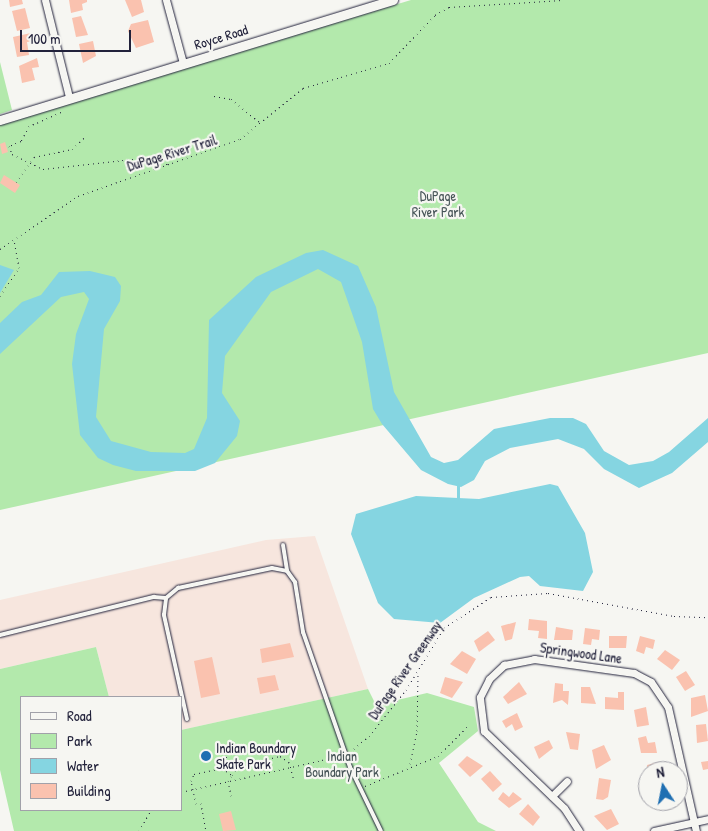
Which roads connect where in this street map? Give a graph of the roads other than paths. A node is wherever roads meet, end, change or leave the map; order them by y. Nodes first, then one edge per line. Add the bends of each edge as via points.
1 (45, 0) edge
2 (166, 0) edge
3 (393, 0) edge
4 (183, 63) junction
5 (69, 97) junction
6 (0, 120) edge
7 (282, 545) dead end
8 (287, 571) junction
9 (166, 598) junction
10 (0, 635) edge
11 (182, 696) edge
12 (182, 696) edge
13 (187, 719) dead end
14 (567, 781) dead end
15 (552, 796) junction
16 (708, 819) edge
17 (694, 822) junction
18 (381, 831) edge
19 (579, 831) edge
20 (654, 831) edge
21 (696, 831) edge

1 - 5 street
2 - 4 street
3 - 4 street, Royce Road
4 - 5 street, Royce Road
5 - 6 street, Royce Road
7 - 8 lane
8 - 9 lane via 272,568 178,588
8 - 18 lane via 295,582 303,632 345,754
9 - 10 lane via 154,597
9 - 11 lane via 164,615
12 - 13 lane
14 - 15 street
15 - 17 street, Springwood Lane via 495,746 481,724 484,688 495,672 513,661 534,659 612,669 651,682 668,707
15 - 19 street, Springwood Lane
16 - 17 street
17 - 20 street
17 - 21 street, Springwood Lane

